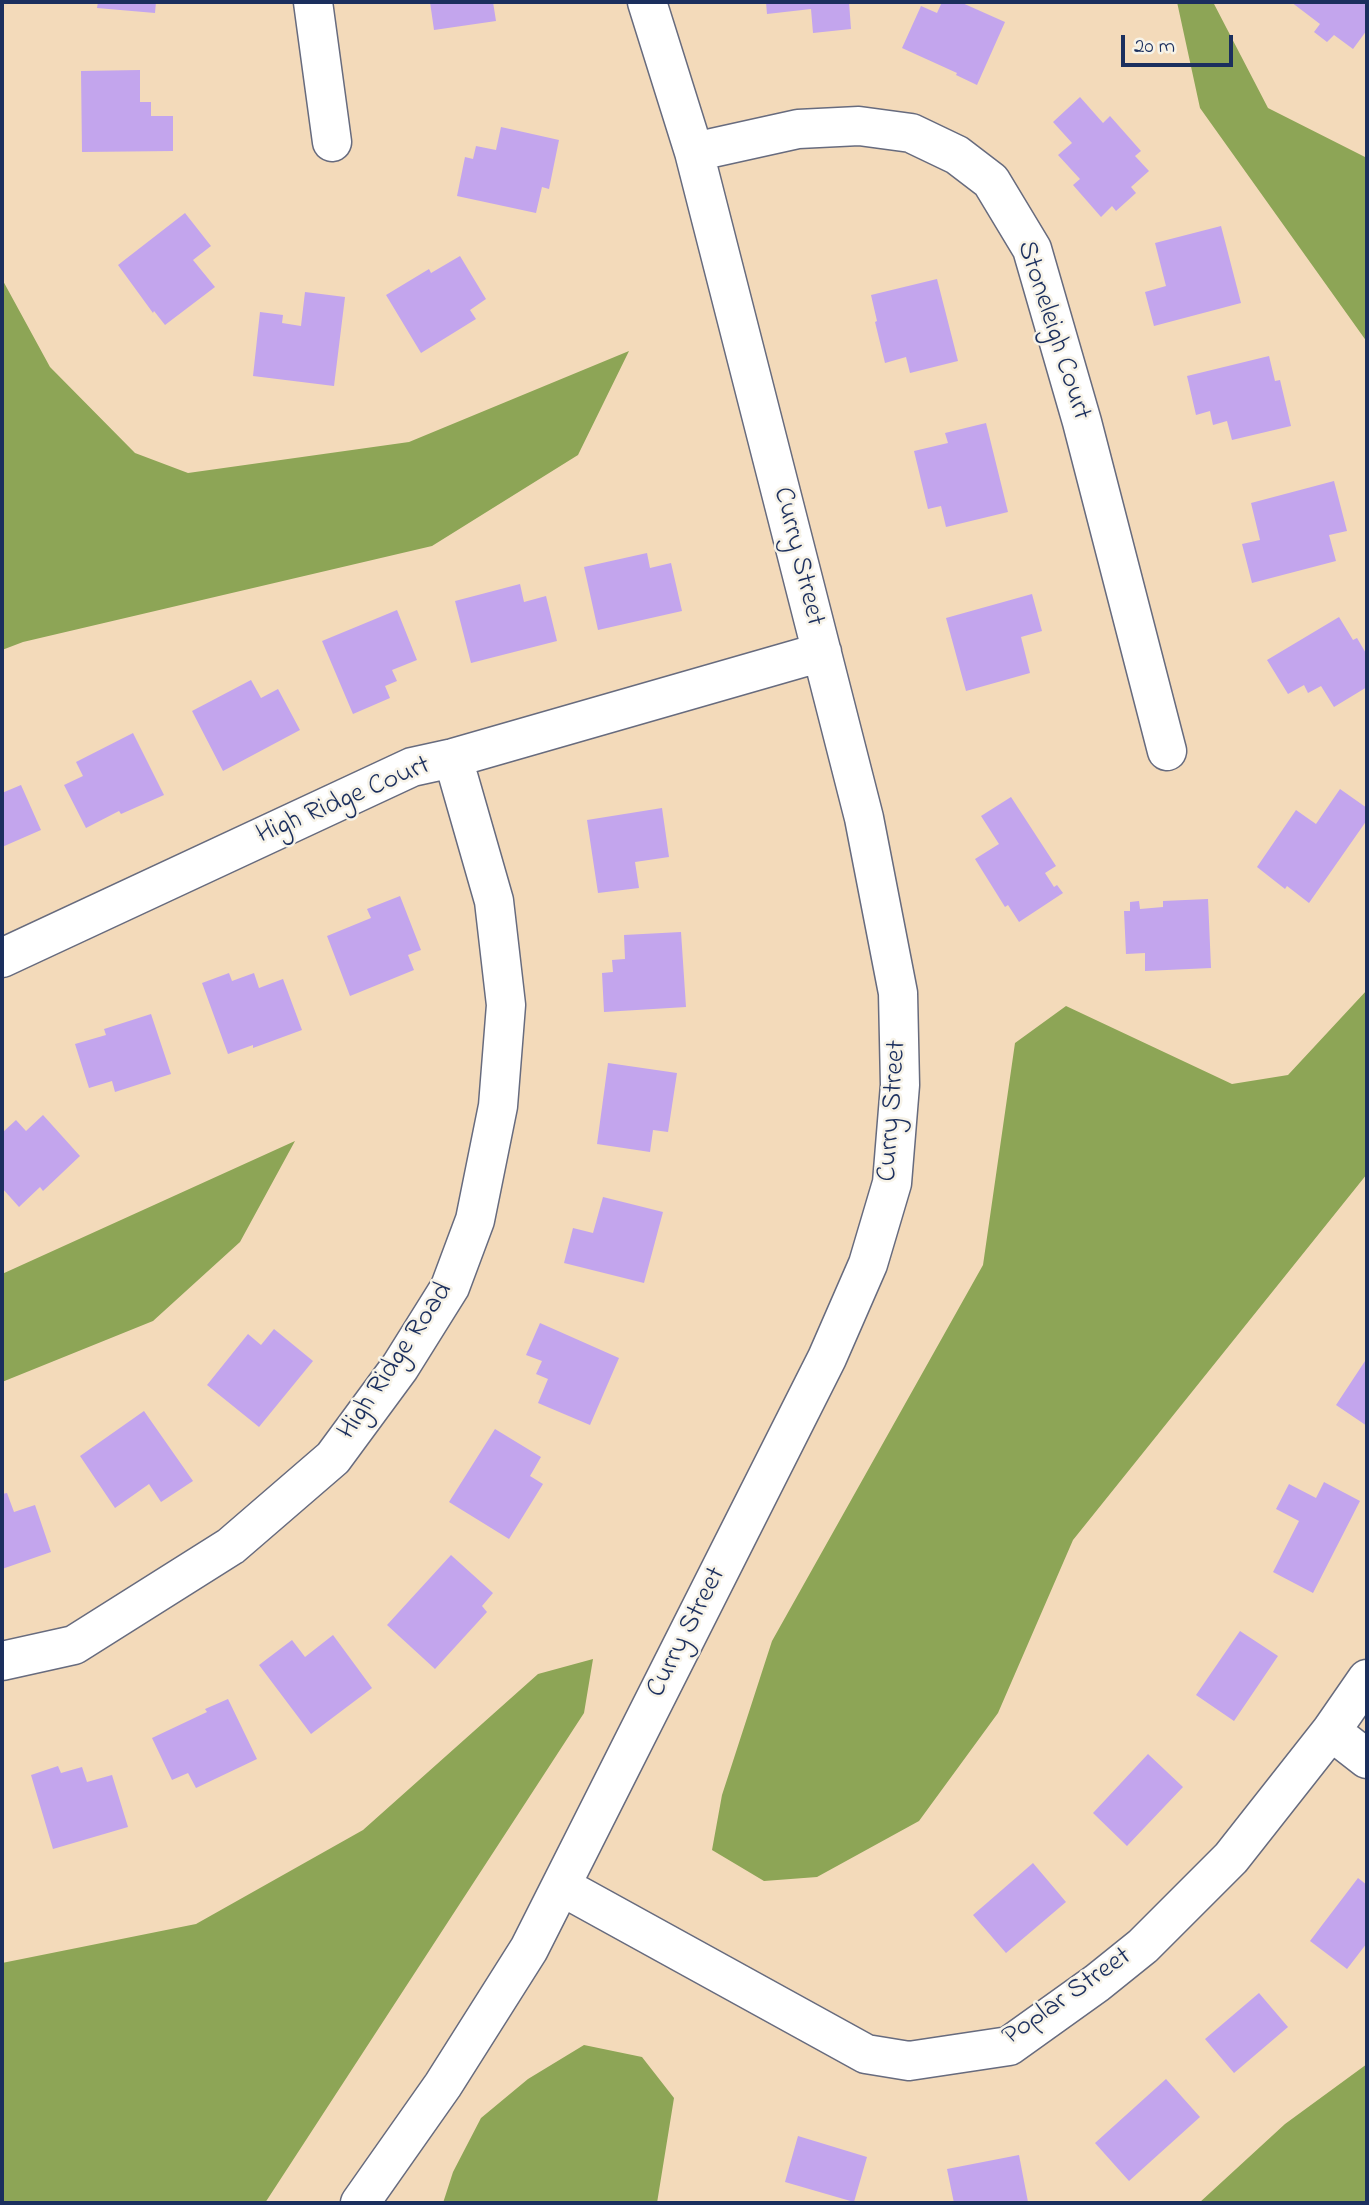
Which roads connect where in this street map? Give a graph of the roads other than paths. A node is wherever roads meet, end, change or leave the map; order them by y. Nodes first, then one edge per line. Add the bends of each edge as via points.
1 (313, 2) edge
2 (647, 2) edge
3 (332, 142) dead end
4 (694, 152) junction
5 (822, 652) junction
6 (1167, 751) dead end
7 (453, 758) junction
8 (2, 958) edge
9 (2, 1661) edge
10 (1367, 1679) edge
11 (1331, 1731) junction
12 (1367, 1759) edge
13 (561, 1886) junction
14 (360, 2203) edge

1 - 3 street
2 - 4 street, Curry Street
4 - 5 street, Curry Street
4 - 6 street, Stoneleigh Court via 798,129 859,126 911,133 957,155 990,181 1032,249
5 - 7 street, High Ridge Court
5 - 13 street, Curry Street via 864,818 898,993 900,1084 892,1183 868,1264 827,1358
7 - 8 street, High Ridge Court via 412,767
7 - 9 street, High Ridge Road via 494,901 506,1005 495,1119 474,1220 450,1287 400,1367 333,1458 231,1546 74,1645
10 - 11 street, Poplar Street
11 - 12 street
11 - 13 street, Poplar Street via 1231,1858 1143,1946 1009,2046 990,2050 909,2061 866,2054
13 - 14 street, Curry Street via 529,1949 458,2062

